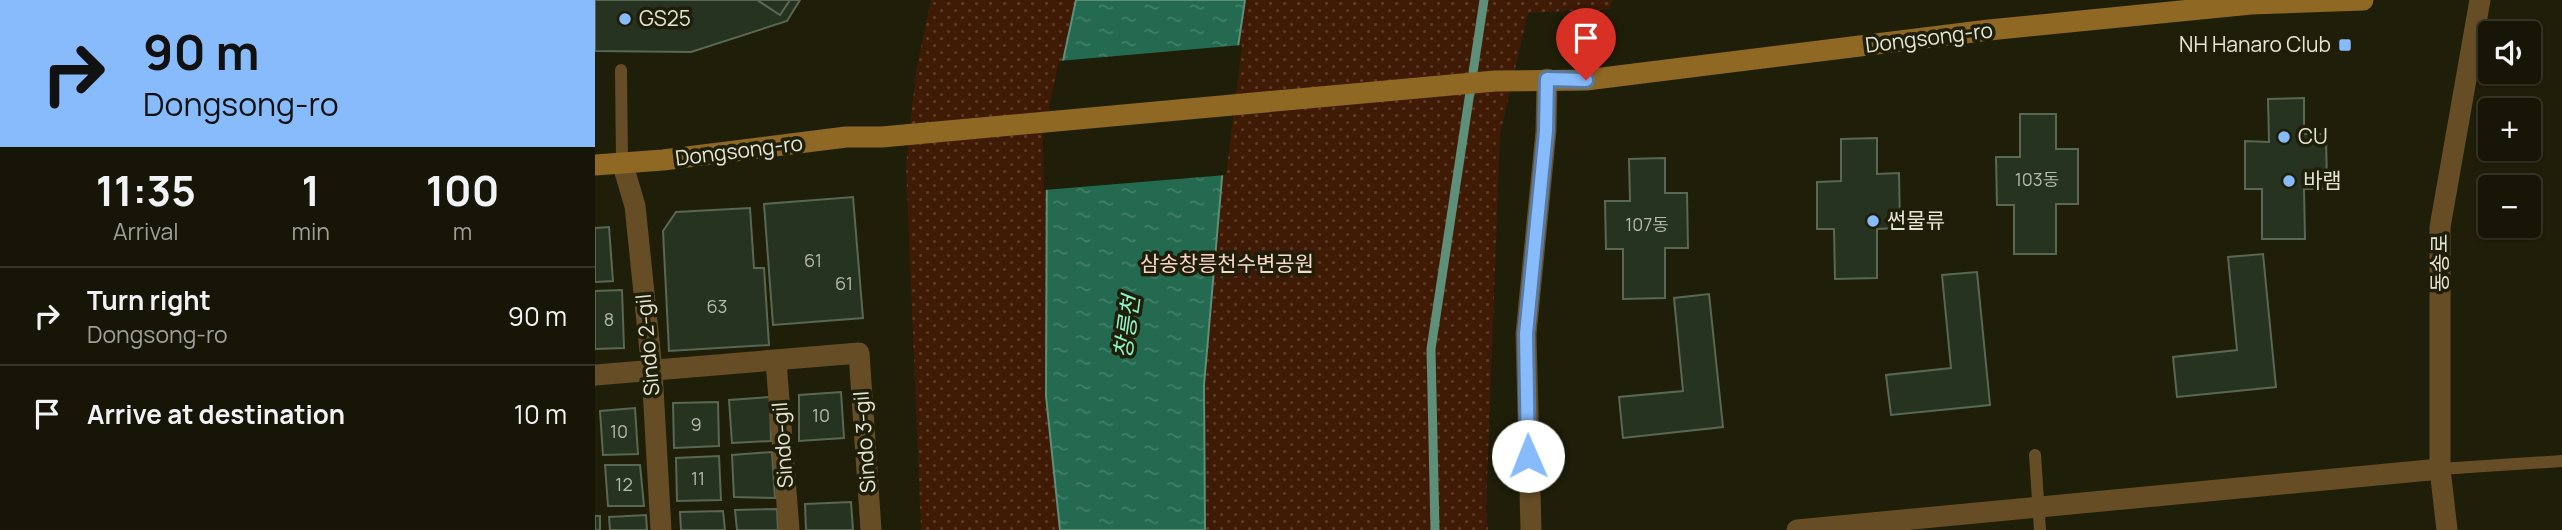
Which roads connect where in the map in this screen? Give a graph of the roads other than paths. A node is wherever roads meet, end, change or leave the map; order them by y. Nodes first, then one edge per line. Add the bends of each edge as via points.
1 (2363, 0) edge
2 (2480, 0) edge
3 (2251, 2) edge
4 (621, 71) dead end
5 (1547, 79) junction
6 (622, 162) junction
7 (595, 165) edge
8 (776, 361) junction
9 (652, 370) junction
10 (595, 376) edge
11 (2035, 455) dead end
12 (2562, 461) edge
13 (2441, 469) junction
14 (2039, 507) junction
15 (661, 530) edge
16 (789, 530) edge
17 (871, 530) edge
18 (1531, 530) edge
19 (1797, 530) edge
20 (2040, 530) edge
21 (2447, 530) edge

1 - 3 main road, Dongsong-ro
2 - 13 street, 동송로 via 2440,227
3 - 5 main road, Dongsong-ro via 1586,80
4 - 6 lane
5 - 6 main road, Dongsong-ro via 846,137
5 - 18 street via 1526,334
6 - 7 main road, Dongsong-ro
6 - 9 street, Sindo 2-gil via 635,206
8 - 9 street
8 - 16 street, Sindo-gil
8 - 17 street, Sindo 3-gil via 859,353
9 - 10 street
9 - 15 street, Sindo 2-gil
11 - 14 lane
12 - 13 lane
13 - 14 street
13 - 21 street, 동송로
14 - 19 street
14 - 20 lane

